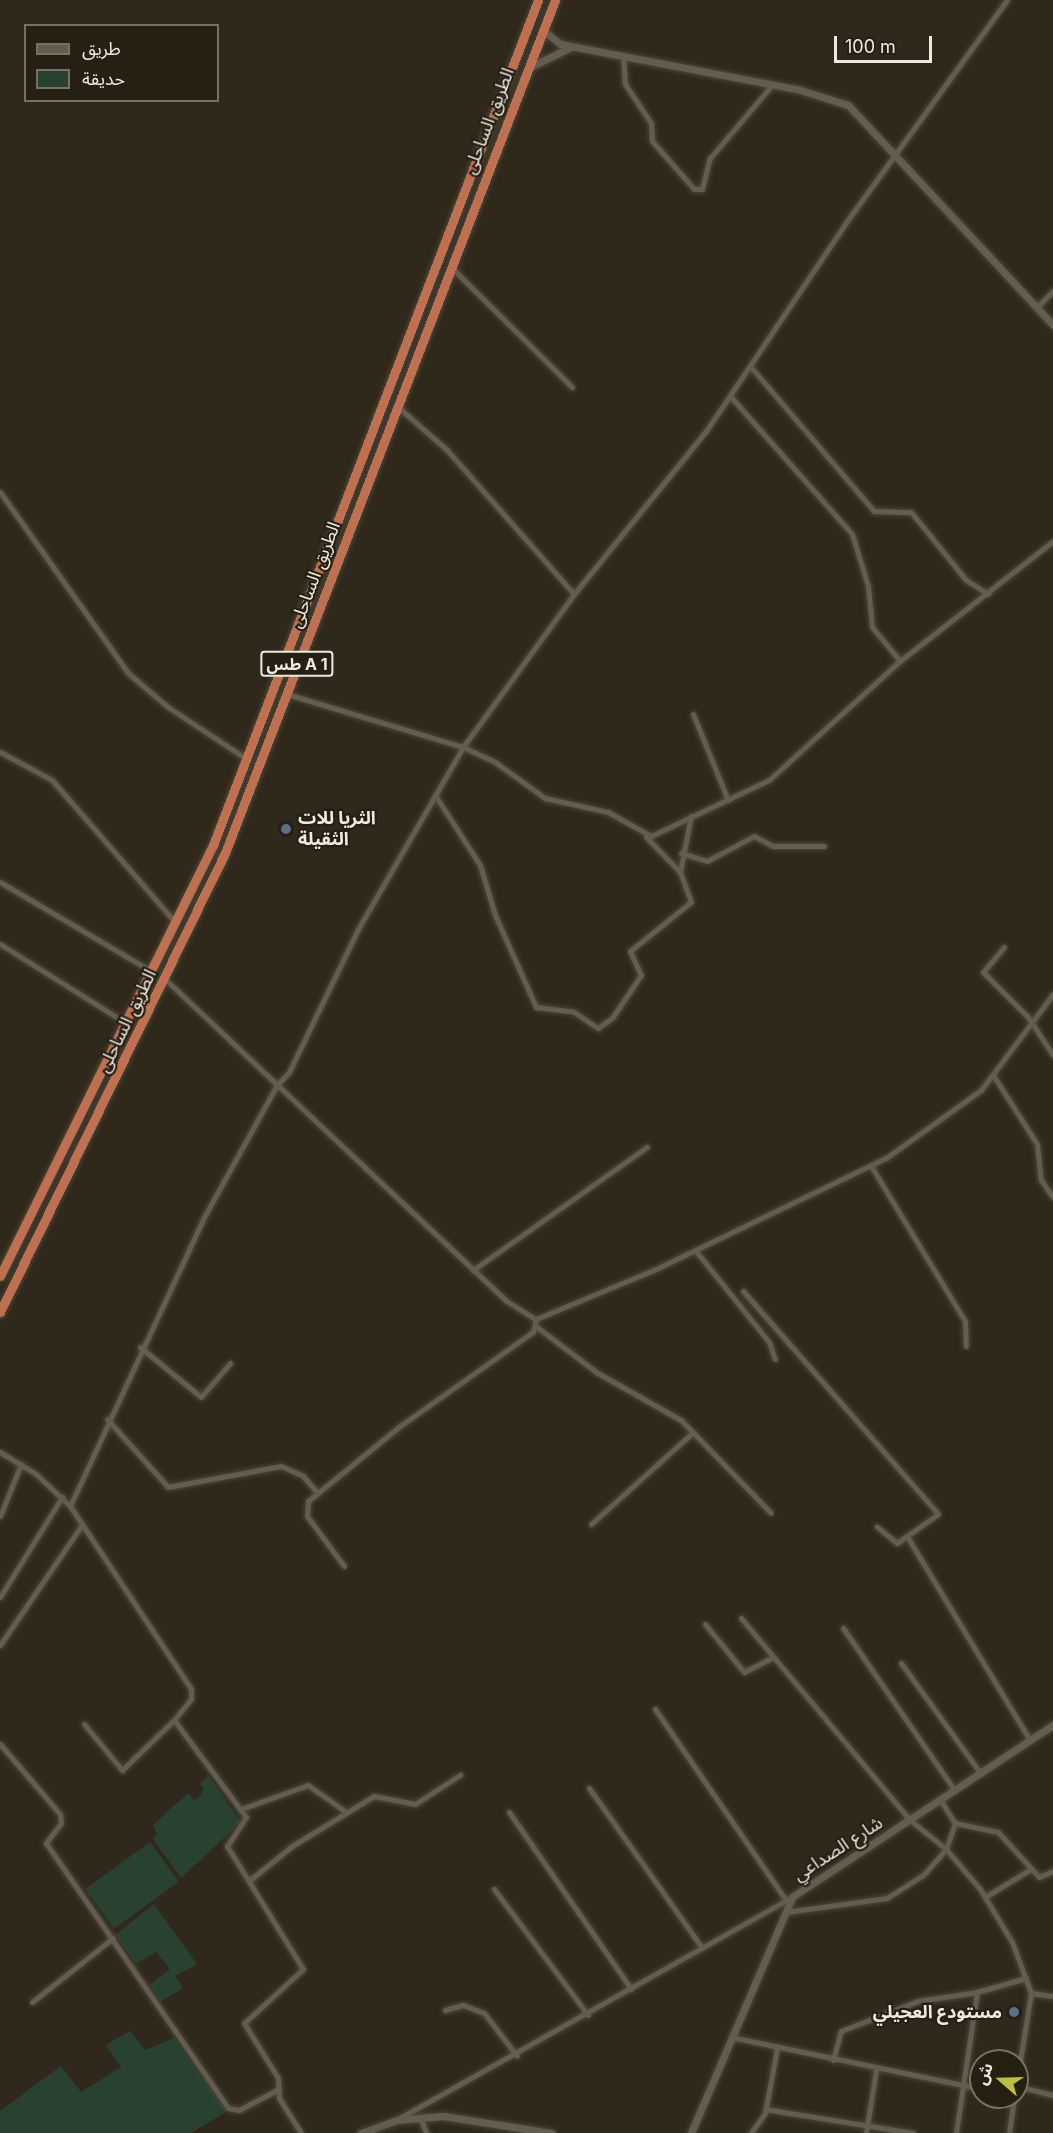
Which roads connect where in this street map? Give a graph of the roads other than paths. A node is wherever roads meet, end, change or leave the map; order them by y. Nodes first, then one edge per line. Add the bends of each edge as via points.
1 (538, 0) edge
2 (555, 0) edge
3 (1007, 0) edge
4 (543, 30) junction
5 (574, 46) junction
6 (623, 55) junction
7 (526, 70) junction
8 (771, 87) junction
9 (896, 152) junction
10 (451, 268) junction
11 (1053, 291) edge
12 (427, 293) junction
13 (440, 299) junction
14 (1037, 307) junction
15 (1053, 325) edge
16 (750, 366) junction
17 (572, 387) dead end
18 (730, 396) junction
19 (397, 406) junction
20 (0, 492) edge
21 (1053, 541) edge
22 (573, 594) junction
23 (988, 594) junction
24 (900, 661) junction
25 (285, 694) junction
26 (693, 714) dead end
27 (463, 747) junction
28 (0, 752) edge
29 (248, 759) junction
30 (435, 795) junction
31 (728, 800) junction
32 (691, 816) junction
33 (646, 837) junction
34 (825, 846) dead end
35 (681, 853) junction
36 (680, 872) junction
37 (0, 882) edge
38 (177, 924) junction
39 (0, 944) edge
40 (1004, 947) dead end
41 (153, 973) junction
42 (166, 980) junction
43 (1053, 994) edge
44 (1027, 1023) junction
45 (128, 1024) junction
46 (1053, 1055) edge
47 (993, 1075) junction
48 (277, 1084) junction
49 (78, 1122) junction
50 (92, 1128) junction
51 (647, 1147) dead end
52 (870, 1166) junction
53 (1053, 1197) edge
54 (695, 1250) junction
55 (473, 1270) junction
56 (0, 1276) edge
57 (742, 1291) dead end
58 (0, 1312) edge
59 (536, 1319) junction
60 (537, 1327) junction
61 (966, 1346) dead end
62 (140, 1347) junction
63 (776, 1359) dead end
64 (230, 1363) dead end
65 (107, 1419) junction
66 (693, 1432) junction
67 (0, 1452) edge
68 (21, 1464) junction
69 (318, 1493) junction
70 (62, 1497) junction
71 (70, 1506) junction
72 (771, 1513) dead end
73 (0, 1516) edge
74 (591, 1524) dead end
75 (82, 1525) junction
76 (876, 1527) dead end
77 (908, 1538) junction
78 (344, 1566) dead end
79 (0, 1597) edge
80 (741, 1618) dead end
81 (705, 1624) dead end
82 (843, 1628) dead end
83 (0, 1645) edge
84 (773, 1657) junction
85 (901, 1663) dead end
86 (654, 1708) dead end
87 (174, 1720) junction
88 (84, 1724) dead end
89 (1053, 1725) edge
90 (1030, 1740) junction
91 (0, 1744) edge
92 (981, 1774) junction
93 (460, 1775) dead end
94 (589, 1788) dead end
95 (955, 1791) junction
96 (941, 1801) junction
97 (241, 1809) junction
98 (346, 1812) junction
99 (509, 1812) dead end
100 (910, 1820) junction
101 (955, 1823) junction
102 (946, 1849) junction
103 (1029, 1870) junction
104 (1053, 1871) edge
105 (250, 1880) junction
106 (494, 1889) dead end
107 (985, 1897) junction
108 (789, 1899) junction
109 (786, 1912) junction
110 (113, 1938) junction
111 (701, 1946) junction
112 (1026, 1978) junction
113 (631, 1989) junction
114 (977, 1992) junction
115 (1031, 1993) junction
116 (1053, 1996) edge
117 (32, 2002) dead end
118 (445, 2010) dead end
119 (588, 2016) junction
120 (731, 2037) junction
121 (777, 2048) junction
122 (1022, 2049) edge
123 (517, 2056) junction
124 (833, 2060) junction
125 (876, 2070) junction
126 (962, 2086) junction
127 (969, 2087) edge
128 (1029, 2089) edge
129 (279, 2090) junction
130 (1053, 2095) edge
131 (765, 2109) junction
132 (1012, 2109) edge
133 (420, 2117) junction
134 (397, 2120) junction
135 (867, 2125) junction
136 (301, 2133) edge
137 (361, 2133) edge
138 (426, 2133) edge
139 (552, 2133) edge
140 (692, 2133) edge
141 (751, 2133) edge
142 (866, 2133) edge
143 (913, 2133) edge
144 (956, 2133) edge
145 (1009, 2133) edge

1 - 12 highway, الطريق الساحلى
2 - 4 highway, الطريق الساحلى / طس A 1
3 - 9 street
4 - 5 street via 560,44
4 - 7 highway, الطريق الساحلى / طس A 1
5 - 6 street
5 - 7 street
6 - 8 street
6 - 8 street via 625,84 651,123 652,141 699,190 710,158
7 - 10 highway, الطريق الساحلى / طس A 1
8 - 9 street via 822,94 848,105
9 - 14 street
9 - 16 street
10 - 13 highway, الطريق الساحلى / طس A 1
10 - 17 street
11 - 14 street
12 - 13 highway
12 - 29 highway, الطريق الساحلى
13 - 19 highway, الطريق الساحلى / طس A 1
14 - 15 street
16 - 18 street
16 - 23 street via 874,511 911,512 966,580
18 - 22 street
18 - 24 street via 852,534 868,586 872,627
19 - 22 street via 447,450
19 - 25 highway, الطريق الساحلى / طس A 1
20 - 29 street via 128,673 168,707
21 - 23 street
22 - 27 street
23 - 24 street
24 - 31 street via 769,780
25 - 27 street
25 - 42 highway, الطريق الساحلى / طس A 1 via 225,853
26 - 31 street
27 - 30 street
27 - 33 street via 495,762 545,798 608,812
28 - 38 street via 52,780
29 - 38 highway, الطريق الساحلى
30 - 36 street via 480,865 531,999 542,1010 574,1012 591,1027 609,1022 639,979 632,948 689,906
30 - 48 street via 358,929 290,1072
31 - 32 street
32 - 33 street
32 - 35 street
33 - 36 street
34 - 35 street via 773,846 754,836 707,861
35 - 36 street
37 - 41 street
38 - 41 highway, الطريق الساحلى
39 - 45 street
40 - 44 street via 983,972 1028,1017
41 - 45 highway, الطريق الساحلى
42 - 48 street
42 - 50 highway, الطريق الساحلى / طس A 1
43 - 44 street
44 - 46 street
44 - 47 street
45 - 49 highway, الطريق الساحلى
47 - 52 street via 938,1123
47 - 53 street via 1036,1144 1041,1180
48 - 55 street
48 - 62 street
49 - 50 highway
49 - 56 highway, الطريق الساحلى
50 - 58 highway, الطريق الساحلى / طس A 1
51 - 55 street
52 - 54 street
52 - 61 street via 965,1321
54 - 59 street
54 - 63 street via 769,1342
55 - 59 street via 517,1311
57 - 77 street via 938,1514
59 - 60 street
60 - 66 street via 596,1372 672,1413
60 - 69 street
62 - 64 street via 201,1397
62 - 65 street
65 - 69 street via 168,1487 281,1466 303,1476
65 - 71 street
66 - 72 street
66 - 74 street
67 - 68 street
68 - 70 street
68 - 73 street
69 - 78 street via 305,1511
70 - 71 street
70 - 79 street
71 - 75 street
75 - 83 street
75 - 87 street via 106,1554 191,1689 191,1699
76 - 77 street via 893,1543
77 - 90 street
80 - 84 street
81 - 84 street via 744,1672
82 - 95 street
84 - 100 street
85 - 92 street
86 - 108 street
87 - 88 street via 122,1770
87 - 97 street
89 - 90 street, شارع الصداعي
90 - 92 street, شارع الصداعي
91 - 110 street via 60,1814 61,1823 46,1843
92 - 95 street, شارع الصداعي
93 - 98 street via 415,1803 378,1795
94 - 111 street
95 - 96 street, شارع الصداعي
96 - 100 street, شارع الصداعي
96 - 101 street
97 - 98 street via 308,1785
97 - 105 street via 246,1820 227,1846
98 - 105 street
99 - 113 street
100 - 102 street
100 - 108 street, شارع الصداعي
101 - 102 street
101 - 103 street via 998,1832
102 - 107 street
102 - 109 street via 923,1875 886,1898
103 - 104 street via 1039,1877
103 - 107 street
105 - 129 street via 303,1969 244,2023
106 - 119 street
107 - 112 street
108 - 109 street, شارع الصداعي
108 - 111 street
109 - 120 street, شارع الصداعي
110 - 117 street
110 - 129 street via 228,2108 239,2110
111 - 113 street
112 - 114 street
112 - 115 street
113 - 119 street
114 - 124 street via 918,2001 841,2031
114 - 126 street
115 - 116 street
115 - 122 street
118 - 123 street via 463,2005 484,2013
119 - 123 street
120 - 121 street
120 - 140 street, شارع الصداعي
121 - 124 street
121 - 131 street
123 - 134 street
124 - 125 street
125 - 126 street
125 - 135 street
126 - 127 street
126 - 144 street
128 - 130 street
129 - 136 street
131 - 135 street
131 - 141 street
132 - 145 street
133 - 134 street
133 - 138 street
133 - 139 street via 469,2118
134 - 137 street
135 - 142 street
135 - 143 street

